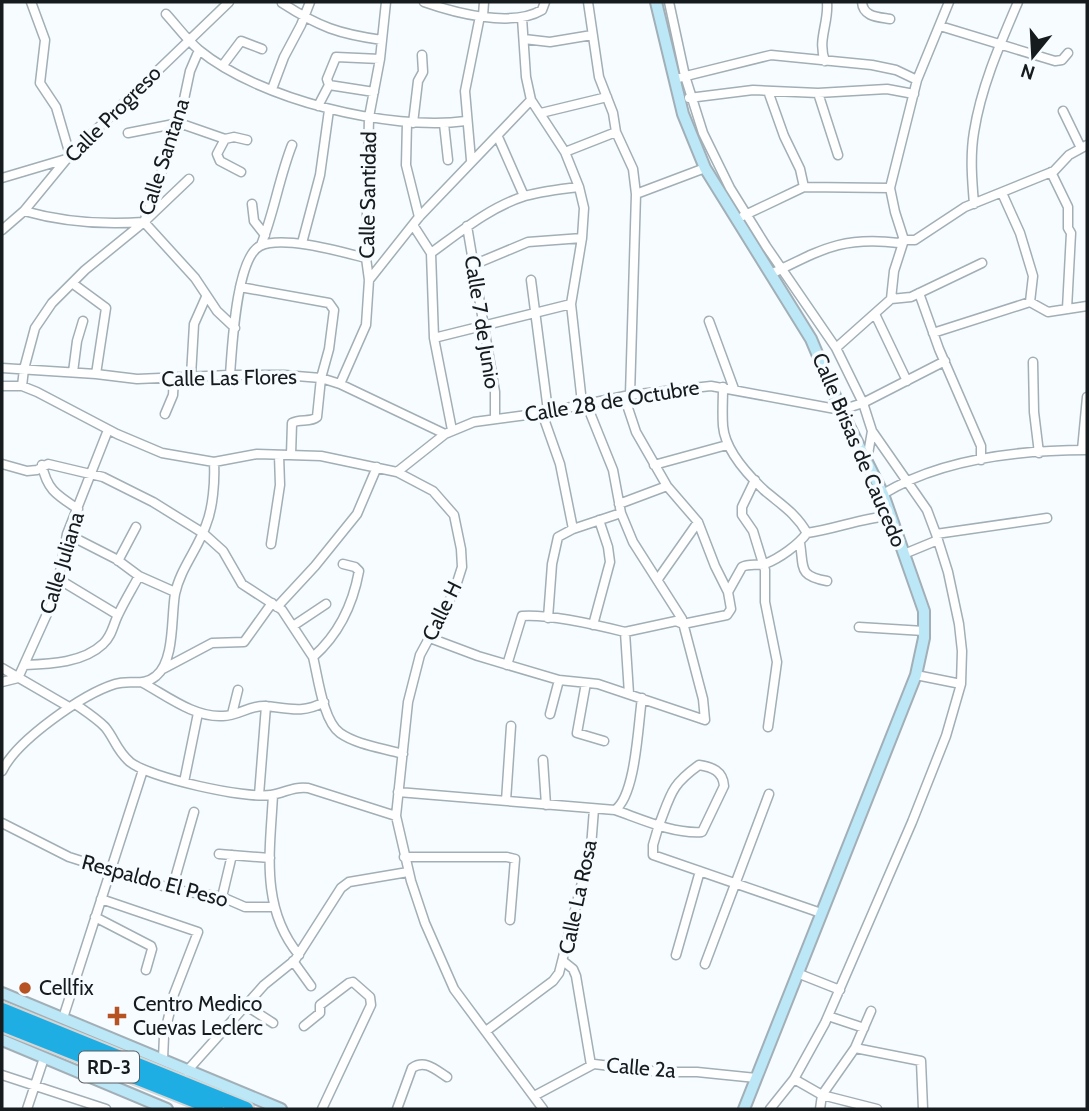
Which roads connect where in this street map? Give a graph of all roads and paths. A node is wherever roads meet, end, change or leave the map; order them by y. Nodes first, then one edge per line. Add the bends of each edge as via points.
1 (31, 2) edge
2 (229, 2) edge
3 (310, 2) edge
4 (386, 2) edge
5 (424, 2) edge
6 (484, 2) edge
7 (545, 2) edge
8 (588, 2) edge
9 (656, 2) edge
10 (669, 2) edge
11 (827, 2) edge
12 (862, 2) edge
13 (949, 2) edge
14 (1018, 2) edge
15 (282, 3) edge
16 (166, 15) dead end
17 (481, 16) junction
18 (304, 17) junction
19 (522, 18) junction
20 (890, 19) dead end
21 (940, 26) junction
22 (592, 35) junction
23 (189, 39) junction
24 (524, 39) junction
25 (382, 40) junction
26 (999, 46) junction
27 (262, 49) dead end
28 (199, 50) junction
29 (1068, 53) dead end
30 (422, 55) dead end
31 (380, 59) junction
32 (825, 61) junction
33 (223, 65) junction
34 (680, 78) junction
35 (917, 80) junction
36 (329, 85) junction
37 (272, 89) junction
38 (768, 91) junction
39 (374, 92) junction
40 (818, 93) junction
41 (914, 94) junction
42 (607, 97) junction
43 (691, 98) junction
44 (531, 100) junction
45 (679, 100) junction
46 (318, 106) junction
47 (329, 110) junction
48 (1063, 111) dead end
49 (541, 113) junction
50 (369, 117) junction
51 (466, 121) junction
52 (178, 122) junction
53 (410, 122) junction
54 (444, 124) junction
55 (616, 132) junction
56 (128, 133) dead end
57 (498, 136) junction
58 (225, 139) junction
59 (247, 140) dead end
60 (292, 145) dead end
61 (1084, 146) edge
62 (565, 152) junction
63 (838, 155) dead end
64 (68, 157) junction
65 (448, 160) dead end
66 (471, 160) junction
67 (718, 165) junction
68 (706, 169) junction
69 (241, 172) dead end
70 (1051, 172) junction
71 (2, 178) edge
72 (189, 178) dead end
73 (579, 187) junction
74 (804, 187) junction
75 (890, 188) junction
76 (1002, 193) junction
77 (636, 194) junction
78 (524, 197) junction
79 (252, 204) dead end
80 (974, 204) junction
81 (24, 211) junction
82 (742, 216) junction
83 (419, 217) junction
84 (144, 222) junction
85 (413, 225) junction
86 (467, 226) junction
87 (2, 230) edge
88 (265, 235) junction
89 (582, 238) junction
90 (904, 240) junction
91 (302, 243) junction
92 (261, 245) junction
93 (431, 253) junction
94 (366, 258) junction
95 (982, 263) dead end
96 (473, 265) junction
97 (783, 268) junction
98 (771, 274) junction
99 (369, 280) junction
100 (531, 280) dead end
101 (72, 283) junction
102 (240, 286) junction
103 (919, 293) junction
104 (206, 297) junction
105 (891, 299) junction
106 (1030, 302) junction
107 (571, 304) junction
108 (1087, 306) edge
109 (1067, 309) junction
110 (536, 313) junction
111 (875, 314) junction
112 (83, 321) dead end
113 (709, 321) dead end
114 (484, 327) junction
115 (235, 328) junction
116 (823, 330) junction
117 (933, 333) junction
118 (434, 338) junction
119 (811, 339) junction
120 (836, 348) junction
121 (945, 361) junction
122 (1033, 362) dead end
123 (2, 368) edge
124 (24, 369) junction
125 (73, 372) junction
126 (96, 374) junction
127 (230, 375) junction
128 (191, 376) junction
129 (174, 378) junction
130 (321, 378) junction
131 (906, 381) junction
132 (340, 384) junction
133 (2, 386) edge
134 (22, 386) junction
135 (723, 387) junction
136 (734, 389) junction
137 (627, 395) junction
138 (1087, 397) edge
139 (584, 403) junction
140 (863, 403) junction
141 (841, 410) junction
142 (545, 412) junction
143 (165, 414) dead end
144 (495, 419) junction
145 (108, 430) junction
146 (872, 431) junction
147 (449, 432) junction
148 (727, 445) junction
149 (1085, 450) edge
150 (1039, 453) junction
151 (279, 455) junction
152 (290, 455) junction
153 (867, 460) junction
154 (981, 460) junction
155 (214, 462) junction
156 (2, 464) edge
157 (42, 465) junction
158 (654, 465) junction
159 (377, 467) junction
160 (397, 472) junction
161 (92, 473) junction
162 (755, 480) junction
163 (906, 480) junction
164 (667, 486) junction
165 (883, 494) junction
166 (78, 509) junction
167 (620, 509) junction
168 (890, 516) junction
169 (1048, 518) dead end
170 (598, 520) junction
171 (698, 522) junction
172 (136, 527) dead end
173 (573, 529) junction
174 (203, 533) junction
175 (807, 533) junction
176 (67, 534) junction
177 (937, 537) junction
178 (800, 542) junction
179 (271, 544) dead end
180 (904, 554) junction
181 (118, 561) junction
182 (344, 564) dead end
183 (763, 565) junction
184 (139, 576) junction
185 (658, 579) junction
186 (60, 580) junction
187 (827, 581) dead end
188 (175, 592) junction
189 (728, 592) junction
190 (323, 601) dead end
191 (274, 605) junction
192 (118, 615) junction
193 (548, 618) junction
194 (683, 624) junction
195 (593, 625) junction
196 (293, 626) junction
197 (859, 627) dead end
198 (924, 631) junction
199 (625, 632) junction
200 (430, 638) junction
201 (313, 657) junction
202 (24, 665) junction
203 (507, 665) junction
204 (2, 668) edge
205 (163, 669) junction
206 (916, 675) junction
207 (18, 678) junction
208 (559, 681) junction
209 (2, 682) edge
210 (143, 683) junction
211 (586, 683) junction
212 (961, 684) junction
213 (238, 690) dead end
214 (629, 694) junction
215 (642, 698) junction
216 (324, 702) junction
217 (72, 705) junction
218 (266, 706) junction
219 (198, 713) junction
220 (232, 714) junction
221 (550, 714) dead end
222 (511, 726) dead end
223 (768, 727) dead end
224 (604, 741) dead end
225 (403, 754) junction
226 (543, 760) dead end
227 (143, 770) junction
228 (2, 771) edge
229 (184, 782) junction
230 (398, 792) junction
231 (769, 794) dead end
232 (259, 795) junction
233 (273, 795) junction
234 (506, 801) junction
235 (546, 805) junction
236 (594, 809) junction
237 (615, 810) junction
238 (194, 812) dead end
239 (396, 817) junction
240 (2, 823) edge
241 (659, 825) junction
242 (219, 854) dead end
243 (232, 855) junction
244 (404, 857) junction
245 (270, 858) junction
246 (110, 870) junction
247 (700, 871) junction
248 (408, 872) junction
249 (736, 883) junction
250 (172, 889) junction
251 (222, 897) junction
252 (101, 899) junction
253 (274, 907) junction
254 (821, 913) junction
255 (95, 917) junction
256 (510, 920) dead end
257 (676, 955) dead end
258 (296, 958) junction
259 (564, 961) junction
260 (705, 964) dead end
261 (146, 970) dead end
262 (797, 973) junction
263 (311, 986) dead end
264 (840, 990) junction
265 (2, 993) edge
266 (245, 1005) junction
267 (2, 1010) edge
268 (871, 1011) dead end
269 (828, 1016) junction
270 (63, 1018) junction
271 (273, 1023) dead end
272 (2, 1024) edge
273 (304, 1026) dead end
274 (864, 1028) junction
275 (486, 1031) junction
276 (2, 1040) edge
277 (855, 1048) junction
278 (44, 1058) junction
279 (163, 1059) junction
280 (591, 1065) junction
281 (187, 1071) junction
282 (2, 1076) edge
283 (447, 1077) dead end
284 (756, 1078) junction
285 (794, 1079) junction
286 (34, 1086) junction
287 (822, 1095) junction
288 (534, 1096) junction
289 (153, 1107) edge
290 (27, 1109) edge
291 (106, 1109) edge
292 (167, 1109) edge
293 (216, 1109) edge
294 (246, 1109) edge
295 (281, 1109) edge
296 (321, 1109) edge
297 (397, 1109) edge
298 (543, 1109) edge
299 (744, 1109) edge
300 (770, 1109) edge
301 (820, 1109) edge
302 (875, 1109) edge
303 (923, 1109) edge

1 - 64 street via 45,40 40,83 56,107
2 - 23 street, Calle Progreso
3 - 18 street
4 - 25 street, Calle Santidad
5 - 17 street
6 - 17 street
7 - 19 street via 542,10
8 - 22 street
9 - 34 street, Calle Brisas de Caucedo
10 - 34 street
11 - 32 street via 821,41
12 - 20 street via 869,15
13 - 21 street
14 - 26 street
15 - 18 street
16 - 23 street
17 - 19 street
17 - 51 street via 468,73
18 - 25 street via 334,31
18 - 37 street
19 - 24 street
21 - 26 street
21 - 35 street
22 - 24 street via 550,42
22 - 42 street
23 - 28 street
23 - 64 street, Calle Progreso
24 - 44 street
25 - 31 street, Calle Santidad
26 - 29 street via 1059,62
26 - 80 street via 974,132
27 - 33 street via 241,41
28 - 33 street
28 - 52 street, Calle Santana
30 - 53 street via 423,72
31 - 36 street via 336,57
31 - 39 street, Calle Santidad
32 - 34 street via 771,55
32 - 35 street via 872,65
33 - 37 street
34 - 43 street
34 - 45 street, Calle Brisas de Caucedo
35 - 41 street
36 - 39 street
36 - 46 street
37 - 46 street
38 - 40 street
38 - 43 street
38 - 74 street
39 - 50 street, Calle Santidad
40 - 41 street via 887,89
40 - 63 street
41 - 75 street
42 - 49 street
42 - 55 street
43 - 45 street
43 - 67 street
44 - 49 street
44 - 57 street
45 - 68 street, Calle Brisas de Caucedo
46 - 47 street
47 - 50 street
47 - 91 street via 320,175
48 - 61 street
49 - 62 street
50 - 53 street
50 - 94 street, Calle Santidad
51 - 54 street
51 - 66 street
52 - 56 street
52 - 58 street
52 - 84 street, Calle Santana
53 - 54 street
53 - 83 street via 406,165
54 - 65 street
55 - 62 street
55 - 77 street via 633,169
57 - 66 street
57 - 78 street
58 - 59 street
58 - 69 street via 218,158
60 - 88 street
61 - 70 street
62 - 73 street
64 - 71 street
64 - 81 street, Calle Progreso
66 - 83 street
67 - 68 street
67 - 82 street
68 - 77 street
68 - 82 street, Calle Brisas de Caucedo
70 - 76 street
70 - 109 street via 1068,208
72 - 84 street
73 - 78 street
73 - 89 street via 584,208
74 - 75 street
74 - 82 street
75 - 90 street
76 - 80 street
76 - 106 street via 1033,276
77 - 137 street
78 - 86 street
79 - 88 street via 254,221
80 - 90 street via 915,240
81 - 84 street via 83,221
81 - 87 street, Calle Progreso
82 - 97 street
82 - 98 street, Calle Brisas de Caucedo
83 - 85 street
84 - 101 street, Calle Santana
84 - 104 street via 195,278
85 - 93 street
85 - 99 street
86 - 93 street
86 - 96 street, Calle 7 de Junio
88 - 92 street
89 - 96 street via 528,242
89 - 107 street
90 - 97 street via 851,241
90 - 105 street
91 - 92 street
91 - 94 street
92 - 102 street via 253,252
93 - 118 street
94 - 99 street, Calle Santidad
95 - 103 street
96 - 114 street, Calle 7 de Junio
97 - 98 street
97 - 116 street
98 - 119 street, Calle Brisas de Caucedo
99 - 132 street, Calle Santidad via 366,325
100 - 110 street
101 - 124 street, Calle Santana via 35,328
101 - 126 street via 106,308
102 - 115 street
102 - 130 street via 332,306 329,349
103 - 105 street
103 - 117 street
104 - 115 street
104 - 128 street via 194,324
105 - 111 street
106 - 109 street via 1048,312
106 - 117 street
107 - 110 street
107 - 139 street
108 - 109 street
110 - 114 street
110 - 142 street
111 - 120 street
111 - 131 street
112 - 125 street
113 - 136 street
114 - 118 street
114 - 144 street, Calle 7 de Junio
115 - 127 street
116 - 119 street
116 - 120 street
117 - 121 street
118 - 147 street
119 - 141 street, Calle Brisas de Caucedo
120 - 140 street
121 - 131 street
121 - 154 street via 981,446
122 - 150 street
123 - 124 street, Calle Las Flores
124 - 125 street, Calle Las Flores
124 - 134 street, Calle Santana
125 - 126 street, Calle Las Flores
126 - 129 street, Calle Las Flores
127 - 128 street, Calle Las Flores
127 - 130 street, Calle Las Flores
128 - 129 street, Calle Las Flores
129 - 143 street
130 - 132 street, Calle Las Flores
130 - 152 street via 317,417 292,423
131 - 140 street
132 - 147 street, Calle Las Flores
133 - 134 street, Calle H
134 - 145 street, Calle H
135 - 136 street, Calle 28 de Octubre
135 - 137 street, Calle 28 de Octubre
135 - 148 street
136 - 141 street, Calle 28 de Octubre
137 - 139 street, Calle 28 de Octubre
137 - 158 street via 636,432
138 - 149 street
139 - 142 street, Calle 28 de Octubre
139 - 167 street via 612,470
140 - 141 street
140 - 146 street
141 - 153 street, Calle Brisas de Caucedo
142 - 144 street, Calle 28 de Octubre
142 - 173 street
144 - 147 street, Calle 28 de Octubre
145 - 155 street, Calle H via 162,453
145 - 161 street, Calle Juliana
146 - 153 street
146 - 163 street
147 - 160 street, Calle 28 de Octubre
148 - 158 street
148 - 162 street
149 - 150 street
150 - 154 street
151 - 152 street, Calle H
151 - 155 street, Calle H
151 - 179 street via 280,485
152 - 159 street, Calle H
153 - 165 street, Calle Brisas de Caucedo
154 - 163 street
155 - 174 street
156 - 157 street via 27,471
157 - 161 street
157 - 166 street via 50,488
158 - 164 street
159 - 160 street, Calle H
159 - 191 street via 357,514 315,566
160 - 200 street, Calle H via 433,491 454,515 461,549 462,567 454,592
161 - 166 street, Calle Juliana
161 - 174 street
162 - 175 street via 789,508
162 - 183 street via 742,515 753,531
163 - 165 street
163 - 177 street via 927,510
164 - 167 street
164 - 171 street
165 - 168 street, Calle Brisas de Caucedo
166 - 176 street, Calle Juliana
167 - 170 street
167 - 185 street via 633,542
168 - 175 street
168 - 180 street, Calle Brisas de Caucedo
169 - 177 street
170 - 173 street
170 - 195 street via 611,562
171 - 185 street
171 - 189 street
172 - 181 street
173 - 193 street via 554,544
174 - 188 street
174 - 191 street via 223,551 242,584
175 - 178 street
176 - 181 street
176 - 186 street, Calle Juliana
177 - 180 street
177 - 212 street via 959,624
178 - 183 street
178 - 187 street via 805,573
180 - 198 street, Calle Brisas de Caucedo via 924,611
181 - 184 street
182 - 201 street via 359,571 348,610
183 - 189 street via 742,567
183 - 223 street via 777,662
184 - 188 street
184 - 192 street
185 - 194 street
186 - 192 street
186 - 202 street, Calle Juliana
188 - 205 street
189 - 194 street via 731,609 727,615
190 - 196 street
191 - 196 street
191 - 205 street via 244,642 212,643
192 - 202 street via 104,644 92,652 58,663
193 - 195 street
193 - 203 street via 522,616
194 - 199 street via 676,621
194 - 215 street via 705,720
195 - 199 street
196 - 201 street
197 - 198 street
198 - 206 street, Calle Brisas de Caucedo
199 - 214 street
200 - 203 street
200 - 225 street, Calle H via 420,655 408,702
201 - 216 street
202 - 207 street, Calle Juliana
203 - 208 street
204 - 207 street
205 - 210 street
206 - 212 street
206 - 254 street, Calle Brisas de Caucedo
207 - 209 street
207 - 217 street
208 - 211 street
208 - 221 street
210 - 217 street via 114,684
210 - 219 street
211 - 214 street
211 - 224 street via 577,733
212 - 264 street via 912,822
213 - 220 street
214 - 215 street
215 - 237 street via 630,782 622,805
216 - 218 street via 306,710
216 - 225 street via 339,732
217 - 227 street via 91,714 115,747
217 - 228 street via 21,748
218 - 220 street
218 - 232 street
219 - 220 street
219 - 229 street
222 - 234 street
225 - 230 street, Calle H
226 - 235 street
227 - 229 street
227 - 246 street
229 - 232 street
230 - 234 street
230 - 239 street, Calle H
231 - 249 street
232 - 233 street
233 - 239 street via 292,787 308,788
233 - 245 street
234 - 235 street
235 - 236 street
236 - 237 street
236 - 259 street, Calle La Rosa via 591,847
237 - 241 street
238 - 250 street
239 - 244 street, Calle H
240 - 246 street, Respaldo El Peso via 69,857
241 - 241 street via 702,832 724,778 714,767 699,765 679,779
241 - 247 street via 653,855
242 - 243 street
243 - 245 street
243 - 251 street
244 - 248 street, Calle H
244 - 256 street via 515,859
245 - 253 street
246 - 250 street, Respaldo El Peso
246 - 252 street
247 - 249 street
247 - 257 street
248 - 258 street via 349,882 341,888
248 - 275 street, Calle H via 454,989
249 - 254 street
249 - 260 street
250 - 251 street, Respaldo El Peso
251 - 253 street, Respaldo El Peso via 244,907
252 - 255 street
252 - 279 street via 198,932 174,994
253 - 258 street
254 - 262 street, Calle Brisas de Caucedo
255 - 261 street via 151,946
255 - 270 street
258 - 263 street
258 - 266 street
259 - 275 street, Calle La Rosa via 553,981
259 - 280 street via 576,976
262 - 264 street
262 - 284 street, Calle Brisas de Caucedo
264 - 269 street
265 - 270 street
266 - 271 street
266 - 281 street
267 - 294 highway, RD-3
268 - 274 street
269 - 274 street
269 - 285 street
270 - 279 street
272 - 293 highway, RD-3
273 - 296 street via 320,1013 320,1005 349,983 370,997 372,1005
274 - 277 street
275 - 288 street, Calle H
276 - 278 street
277 - 287 street
277 - 303 street via 920,1061
278 - 286 street
278 - 289 street
279 - 281 street
280 - 284 street, Calle 2a
280 - 288 street, Calle 2a
281 - 295 street
282 - 286 street
283 - 297 street via 428,1065 416,1065
284 - 299 street, Calle Brisas de Caucedo
285 - 287 street
285 - 300 street
286 - 290 street
286 - 291 street
287 - 301 street
287 - 302 street
288 - 298 street, Calle H
289 - 292 street

